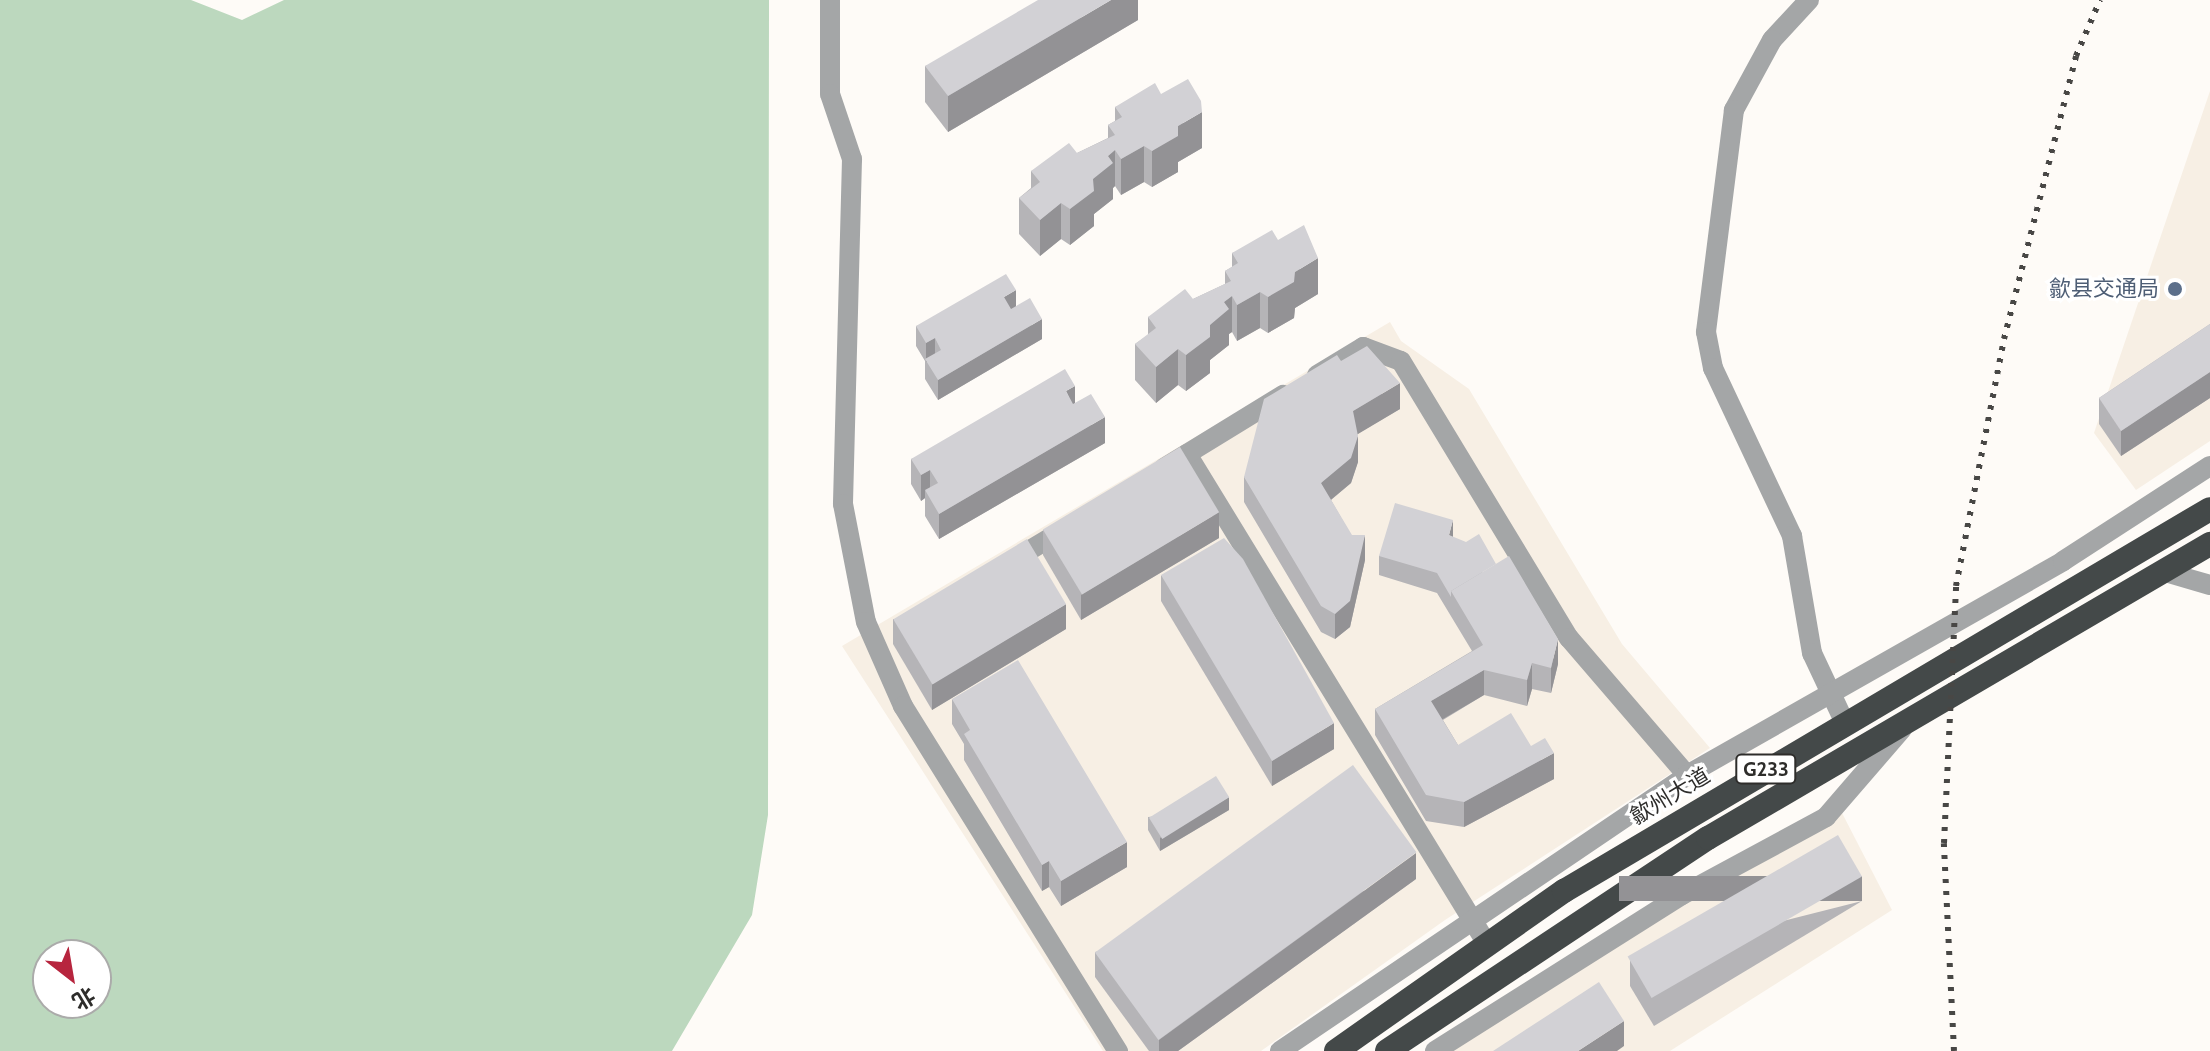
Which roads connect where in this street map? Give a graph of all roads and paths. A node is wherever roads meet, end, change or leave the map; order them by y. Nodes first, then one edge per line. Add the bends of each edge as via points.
1 (830, 0) edge
2 (1809, 0) edge
3 (1187, 454) junction
4 (2210, 466) edge
5 (1146, 479) edge
6 (2210, 509) edge
7 (1092, 512) edge
8 (2210, 544) edge
9 (996, 571) edge
10 (2165, 572) junction
11 (2210, 585) edge
12 (901, 629) edge
13 (874, 646) junction
14 (1829, 695) junction
15 (1909, 722) junction
16 (1845, 723) junction
17 (1687, 775) junction
18 (1471, 917) junction
19 (1487, 944) junction
20 (1118, 1051) edge
21 (1280, 1051) edge
22 (1336, 1051) edge
23 (1387, 1051) edge
24 (1435, 1051) edge

1 - 13 street via 830,94 852,159 843,504
2 - 14 street via 1772,40 1734,110 1706,332 1713,368 1792,536 1807,631
3 - 5 street
3 - 17 street via 1363,347 1388,350 1569,638
3 - 18 street
4 - 14 street
6 - 16 highway, 歙州大道 / G233
7 - 9 street
8 - 10 highway, G233
10 - 11 street
10 - 15 highway, G233
12 - 13 street
13 - 20 street via 903,706
14 - 16 street
14 - 17 street
15 - 23 highway, G233 via 1580,917
15 - 24 street via 1826,817 1645,917
16 - 19 highway, 歙州大道 / G233
17 - 18 street
18 - 19 street
18 - 21 street
19 - 22 highway, 歙州大道 / G233

